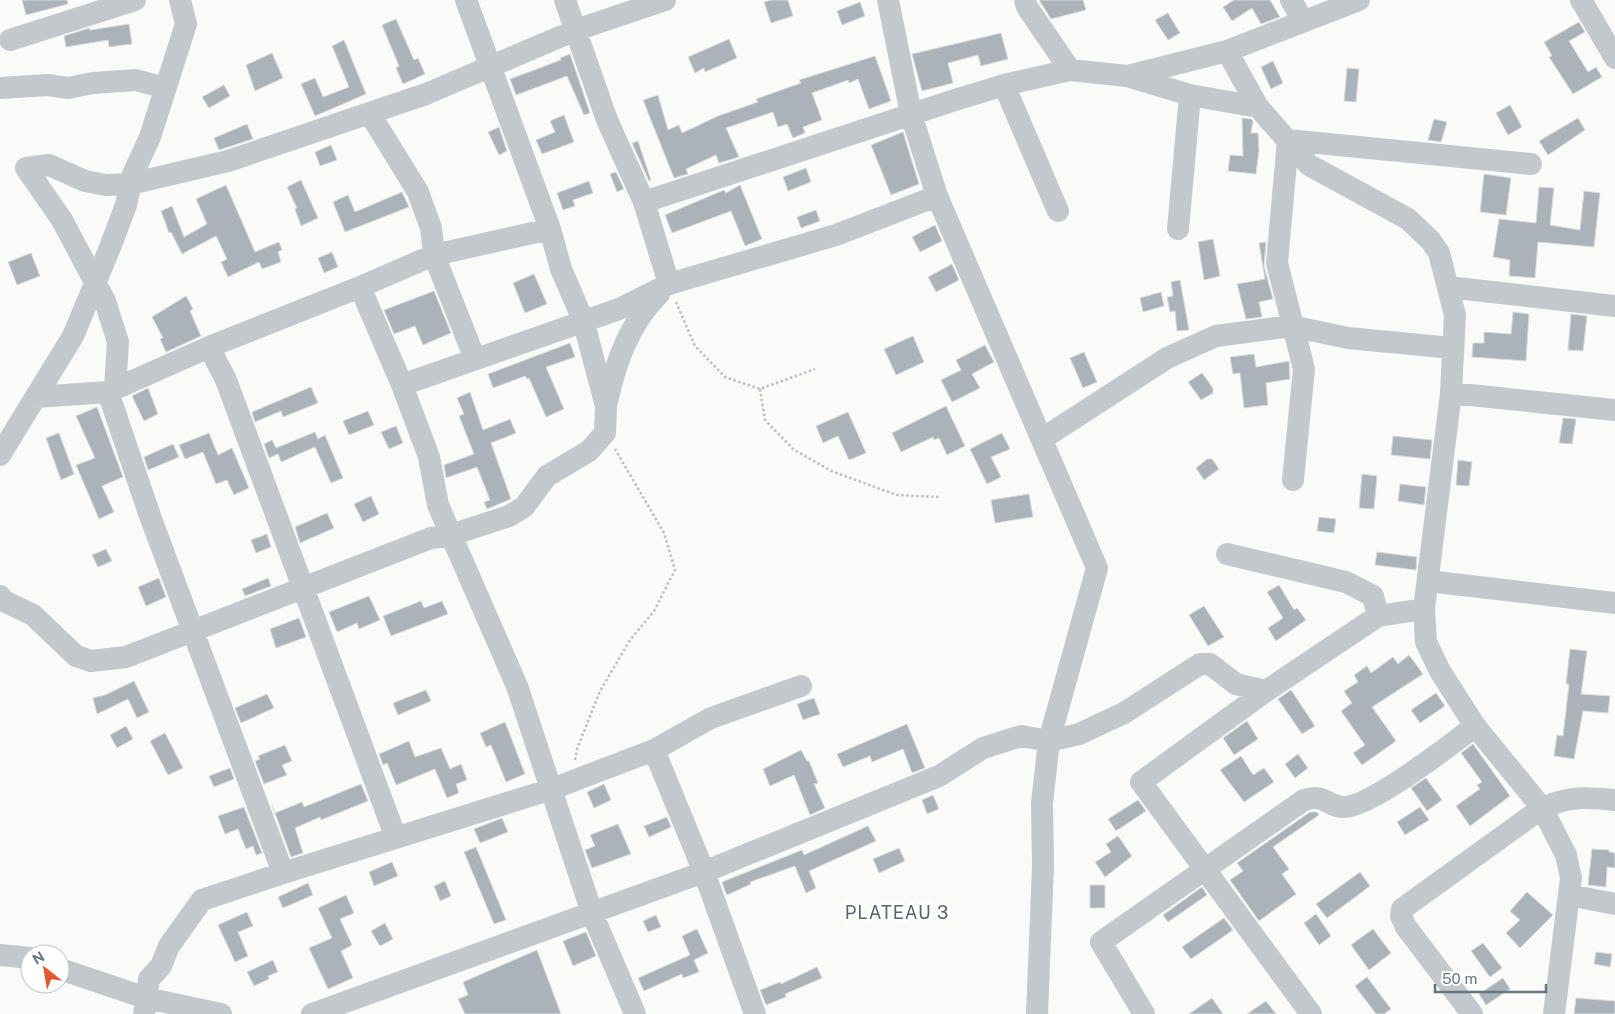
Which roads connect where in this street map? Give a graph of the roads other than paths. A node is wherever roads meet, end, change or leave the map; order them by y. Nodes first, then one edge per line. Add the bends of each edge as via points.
1 (135, 0) edge
2 (180, 0) edge
3 (466, 0) edge
4 (565, 0) edge
5 (665, 0) edge
6 (888, 0) edge
7 (1025, 0) edge
8 (1291, 0) edge
9 (1359, 0) edge
10 (1581, 0) edge
11 (1303, 21) junction
12 (576, 30) junction
13 (10, 40) dead end
14 (1227, 51) junction
15 (1615, 58) edge
16 (490, 66) junction
17 (1070, 70) junction
18 (1127, 76) junction
19 (1004, 85) junction
20 (0, 88) edge
21 (165, 88) junction
22 (1190, 95) junction
23 (1258, 107) junction
24 (370, 114) junction
25 (912, 114) junction
26 (1288, 140) junction
27 (1532, 164) dead end
28 (130, 184) junction
29 (937, 196) junction
30 (644, 202) junction
31 (1058, 211) dead end
32 (550, 229) junction
33 (1178, 229) dead end
34 (434, 255) junction
35 (96, 282) junction
36 (669, 284) junction
37 (360, 287) junction
38 (1448, 287) junction
39 (1615, 306) edge
40 (583, 320) junction
41 (1291, 326) junction
42 (209, 347) junction
43 (1452, 348) junction
44 (475, 359) junction
45 (402, 385) junction
46 (111, 391) junction
47 (1452, 393) junction
48 (36, 397) junction
49 (606, 406) junction
50 (1615, 410) edge
51 (1042, 439) junction
52 (0, 455) edge
53 (1293, 480) dead end
54 (451, 535) junction
55 (1227, 554) dead end
56 (1428, 580) junction
57 (304, 586) junction
58 (0, 596) edge
59 (1615, 604) edge
60 (1424, 609) junction
61 (1378, 616) junction
62 (192, 629) junction
63 (801, 686) dead end
64 (1266, 691) junction
65 (1475, 726) junction
66 (1048, 741) junction
67 (654, 750) junction
68 (562, 785) junction
69 (1615, 800) edge
70 (1542, 808) junction
71 (396, 838) junction
72 (1204, 868) junction
73 (283, 872) junction
74 (704, 872) junction
75 (1569, 895) junction
76 (1615, 904) edge
77 (592, 913) junction
78 (0, 955) edge
79 (20, 957) edge
80 (161, 966) junction
81 (70, 973) edge
82 (180, 1008) edge
83 (142, 1009) edge
84 (221, 1014) edge
85 (312, 1014) edge
86 (635, 1014) edge
87 (755, 1014) edge
88 (1037, 1014) edge
89 (1144, 1014) edge
90 (1311, 1014) edge
91 (1472, 1014) edge
92 (1554, 1014) edge

1 - 13 street
2 - 21 street via 186,24
3 - 16 street
4 - 12 street
5 - 12 street
6 - 25 street
7 - 17 street
8 - 11 street
9 - 11 street
10 - 15 street
11 - 14 street
12 - 16 street
12 - 30 street via 607,120
14 - 18 street
14 - 23 street
16 - 24 street
16 - 32 street
17 - 18 street
17 - 19 street
18 - 22 street
19 - 25 street
19 - 31 street
20 - 21 street via 48,85 68,88 136,80
21 - 28 street via 150,138
22 - 23 street
22 - 33 street
23 - 26 street
24 - 28 street via 228,161
24 - 34 street via 418,192 431,228
25 - 29 street
25 - 30 street
26 - 27 street
26 - 38 street via 1309,165 1408,219 1439,253
26 - 41 street via 1277,263
28 - 35 street via 126,206
28 - 35 street via 106,185 85,181 50,166 26,168 62,220
29 - 36 street via 836,235
29 - 51 street
30 - 36 street
32 - 34 street
32 - 40 street via 561,269
34 - 37 street
34 - 44 street
35 - 46 street via 118,342
35 - 48 street via 72,336
36 - 40 street via 619,309
36 - 49 street via 646,308 628,336 613,371
37 - 42 street
37 - 45 street
38 - 39 street
38 - 43 street via 1455,315
40 - 44 street
40 - 49 street
41 - 43 street via 1348,338
41 - 51 street via 1216,336 1167,358
41 - 53 street via 1304,369
42 - 46 street
42 - 57 street via 226,380
43 - 47 street
44 - 45 street
45 - 54 street via 429,457 438,505
46 - 48 street
46 - 62 street via 150,516
47 - 50 street
47 - 56 street
48 - 52 street
49 - 54 street via 605,433 590,450 547,476 524,507 509,516
51 - 66 street via 1096,568
54 - 57 street via 431,538
54 - 68 street
55 - 61 street via 1346,582 1373,596
56 - 59 street
56 - 60 street
57 - 62 street
57 - 71 street
58 - 62 street via 33,615 76,656 91,660 126,657
60 - 61 street
60 - 65 street via 1426,642 1431,654
61 - 64 street
62 - 73 street
63 - 67 street via 712,718
64 - 66 street via 1236,684 1210,664 1200,664 1124,713 1080,734
64 - 72 street via 1141,782
65 - 70 street
65 - 72 street via 1362,802 1344,807 1314,796 1304,800
66 - 74 street via 1021,736 983,748 939,776
66 - 88 street via 1042,802
67 - 68 street
67 - 74 street
68 - 71 street
68 - 77 street
69 - 70 street via 1578,797
70 - 75 street via 1566,855 1571,878
70 - 91 street via 1411,900 1401,912 1406,928
71 - 73 street
72 - 89 street via 1101,942
72 - 90 street
73 - 80 street via 202,900 169,946
74 - 77 street
74 - 87 street
75 - 76 street
75 - 92 street
77 - 85 street
77 - 86 street
78 - 79 street
80 - 82 street
80 - 83 street via 149,979
81 - 83 street
82 - 83 street
82 - 84 street

